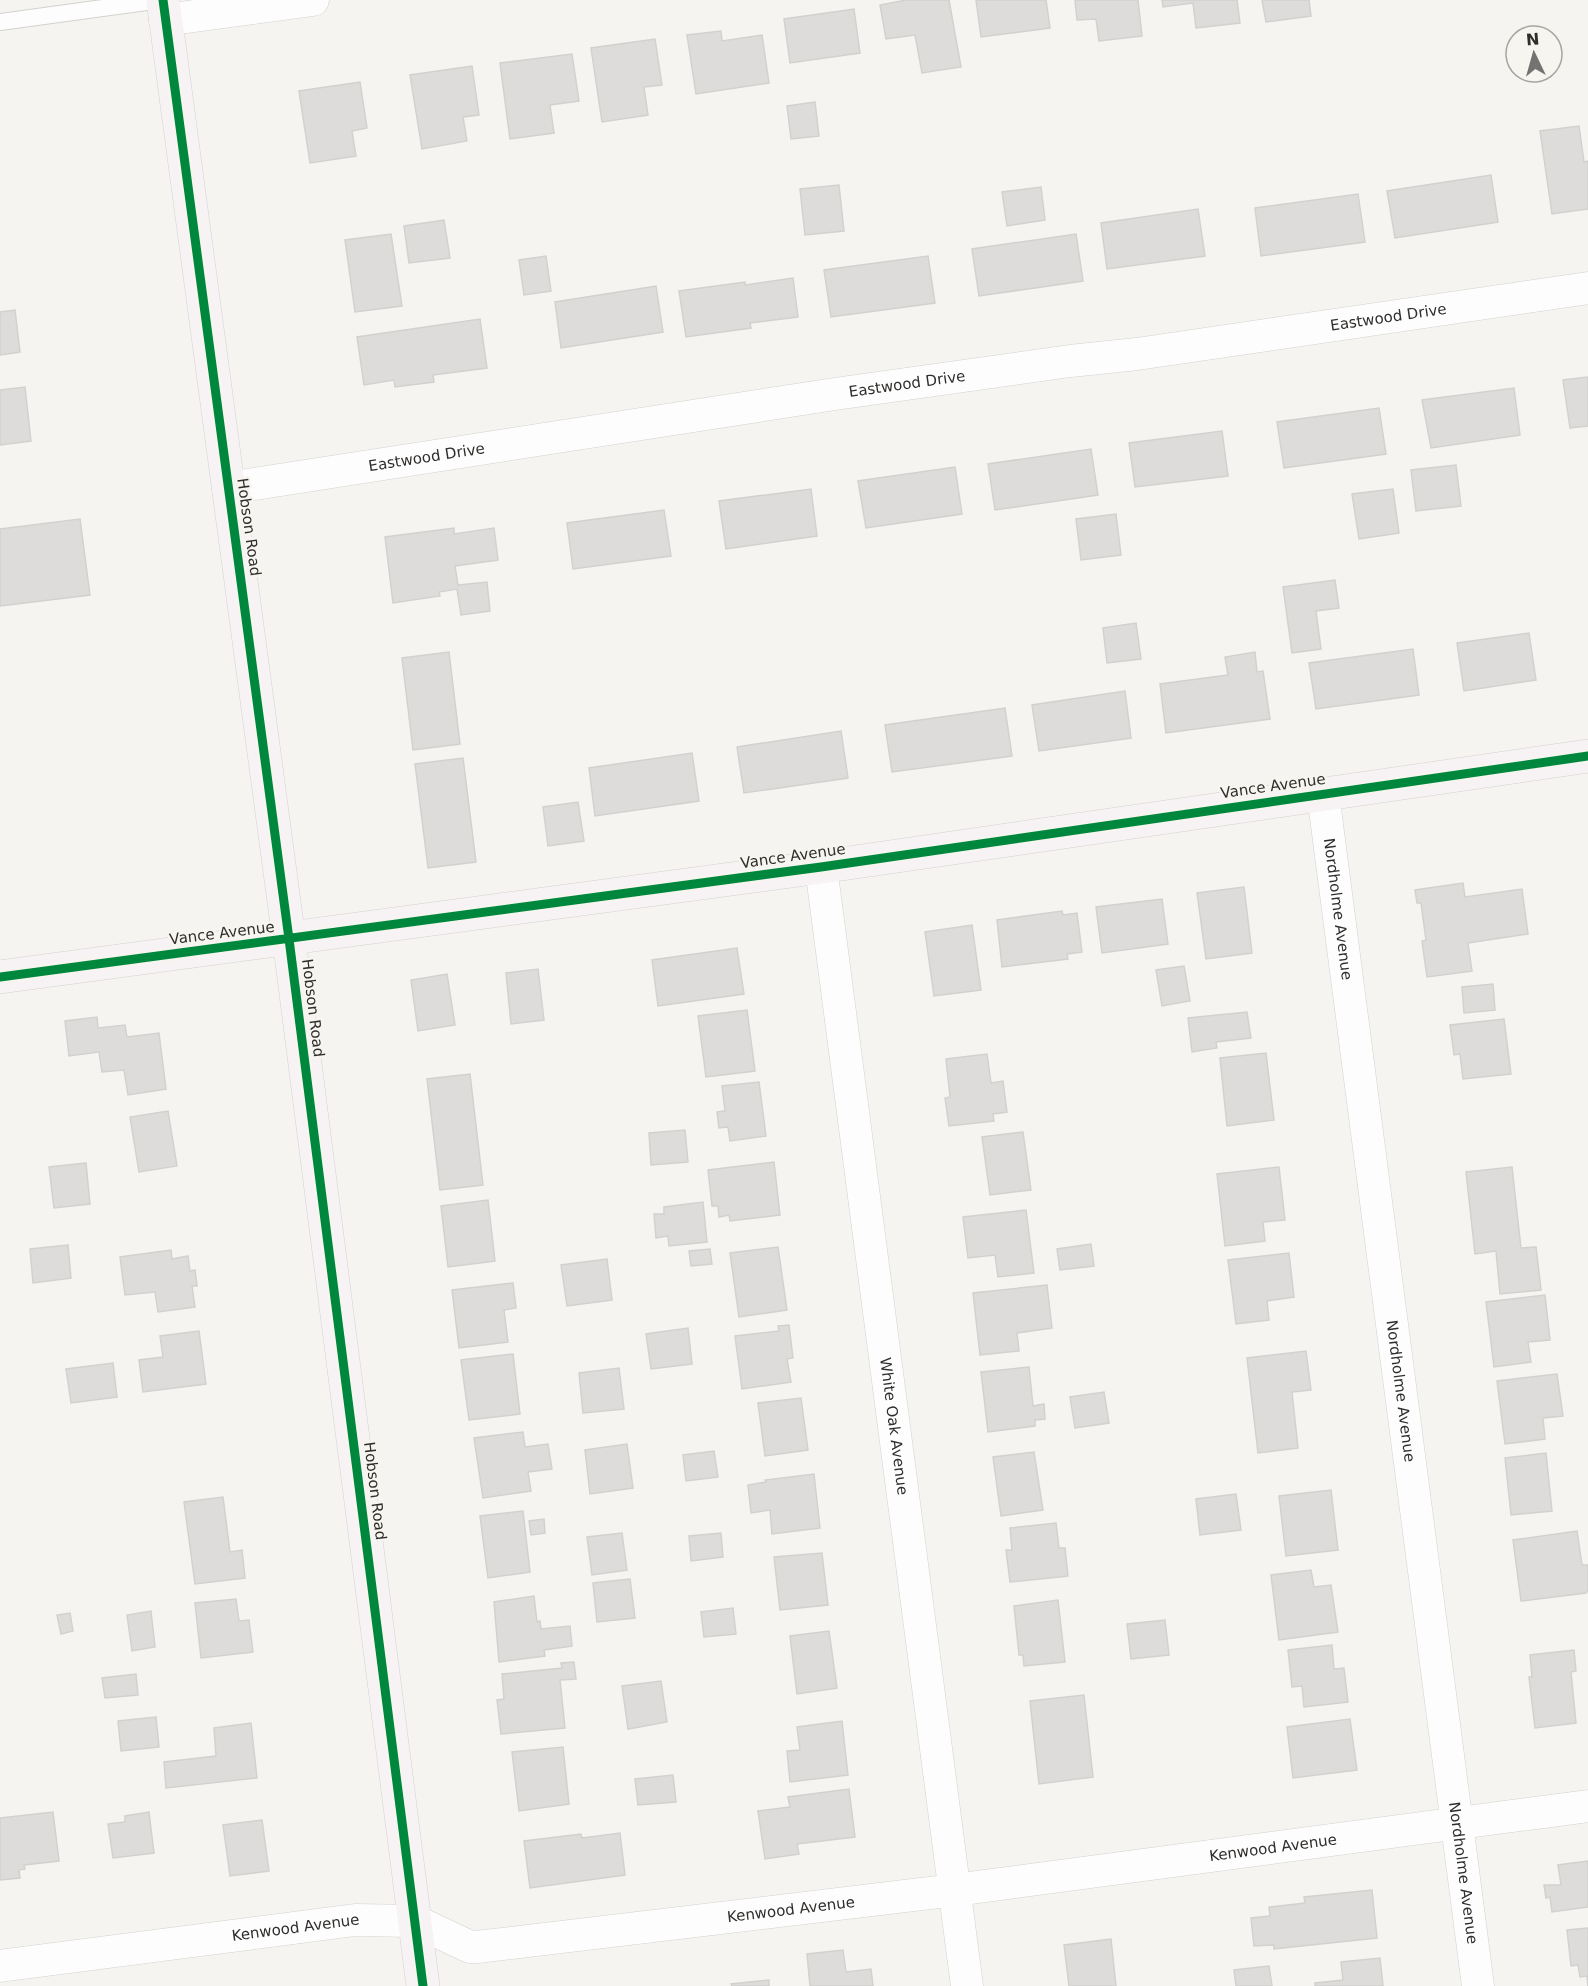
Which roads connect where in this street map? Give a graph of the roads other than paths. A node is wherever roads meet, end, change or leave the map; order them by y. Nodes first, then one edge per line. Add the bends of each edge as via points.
1 (313, 0) edge
2 (163, 7) edge
3 (0, 22) edge
4 (1588, 288) edge
5 (228, 488) junction
6 (1588, 756) edge
7 (1323, 794) junction
8 (821, 867) junction
9 (289, 939) junction
10 (0, 977) edge
11 (1588, 1806) edge
12 (1457, 1823) junction
13 (955, 1890) junction
14 (415, 1922) junction
15 (0, 1966) edge
16 (423, 1986) edge
17 (967, 1986) edge
18 (1478, 1986) edge

1 - 2 street
2 - 3 lane
2 - 5 main road, Hobson Road
4 - 5 street, Eastwood Drive via 855,392
5 - 9 main road, Hobson Road
6 - 7 main road, Vance Avenue
7 - 8 main road, Vance Avenue
7 - 12 street, Nordholme Avenue
8 - 9 main road, Vance Avenue
8 - 13 street, White Oak Avenue
9 - 10 main road, Vance Avenue
9 - 14 main road, Hobson Road
11 - 12 street, Kenwood Avenue
12 - 13 street, Kenwood Avenue
12 - 18 street, Nordholme Avenue
13 - 14 street, Kenwood Avenue via 477,1947
13 - 17 street, White Oak Avenue
14 - 15 street, Kenwood Avenue via 355,1920
14 - 16 main road, Hobson Road

